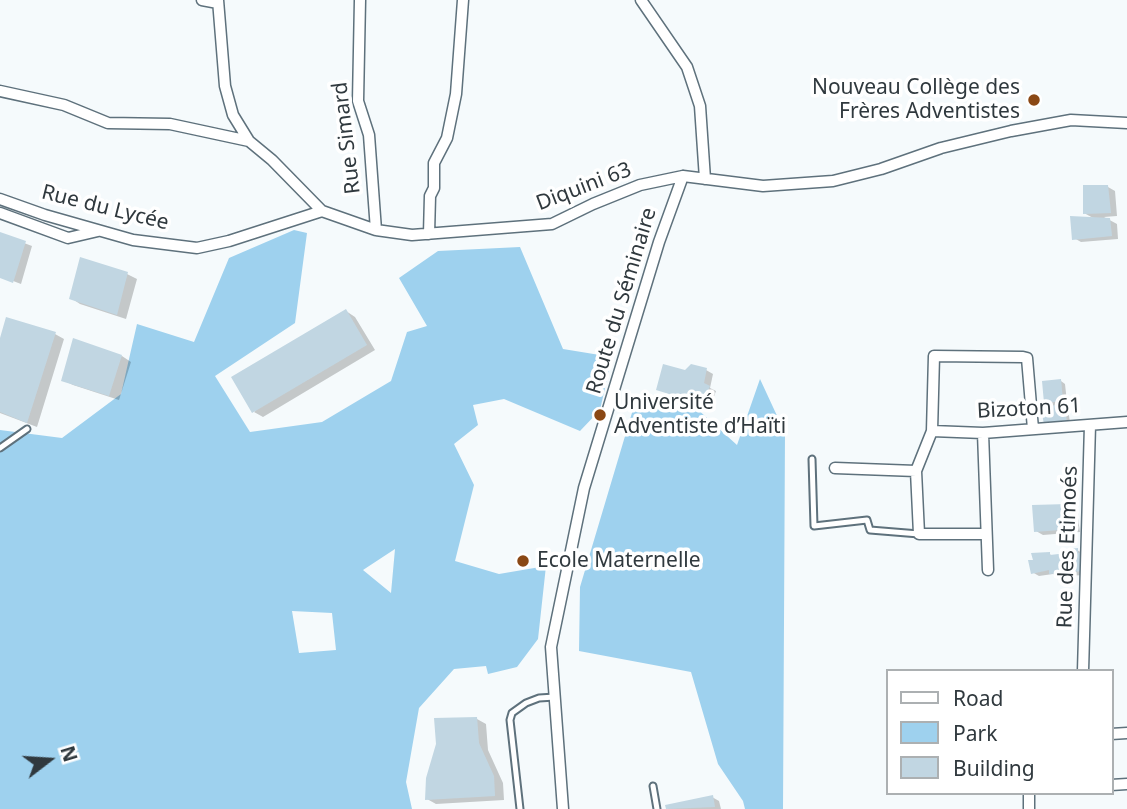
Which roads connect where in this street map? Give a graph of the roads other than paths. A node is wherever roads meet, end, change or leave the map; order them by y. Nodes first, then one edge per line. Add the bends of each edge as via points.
1 (202, 0) edge
2 (360, 0) edge
3 (463, 0) edge
4 (641, 0) edge
5 (218, 1) edge
6 (0, 91) edge
7 (1127, 123) edge
8 (249, 141) junction
9 (683, 176) junction
10 (705, 179) junction
11 (0, 199) edge
12 (322, 211) junction
13 (0, 213) edge
14 (99, 230) junction
15 (376, 230) junction
16 (429, 234) junction
17 (1127, 422) edge
18 (1090, 425) junction
19 (27, 429) dead end
20 (1033, 429) junction
21 (932, 431) junction
22 (983, 433) junction
23 (0, 448) edge
24 (812, 459) dead end
25 (835, 468) dead end
26 (916, 471) junction
27 (919, 534) junction
28 (985, 534) junction
29 (988, 570) dead end
30 (1083, 669) edge
31 (555, 697) junction
32 (653, 786) dead end
33 (520, 809) edge
34 (563, 809) edge
35 (657, 809) edge

1 - 5 street
2 - 15 street, Rue Simard via 358,101 369,135
3 - 16 street via 456,94 447,138 434,163
4 - 10 street via 687,67 700,106
5 - 8 street via 225,86 233,115
6 - 8 street, Diquini 63 via 64,105 108,123 170,124
7 - 10 street, Diquini 63 via 1071,120 1011,131 833,181 763,186
8 - 12 street, Diquini 63
9 - 10 street, Diquini 63
9 - 16 street, Diquini 63 via 640,186 552,224
9 - 31 street, Route du Séminaire via 584,488 551,647
11 - 14 street, Rue du Lycée
12 - 14 street, Rue du Lycée via 197,248 133,240
12 - 15 street, Diquini 63
13 - 14 street via 68,238
15 - 16 street, Diquini 63
17 - 18 street, Bizoton 61
18 - 20 street, Bizoton 61
18 - 30 street, Rue des Etimoés
19 - 23 lane
20 - 21 street via 1027,358 937,354 933,359
20 - 22 street, Bizoton 61
21 - 22 street, Bizoton 61
21 - 26 street
22 - 28 street
24 - 27 lane via 814,526 867,520 870,530
25 - 26 street
26 - 27 street
27 - 28 street
28 - 29 street
31 - 33 lane via 526,703 512,713
31 - 34 street, Route du Séminaire
32 - 35 lane

